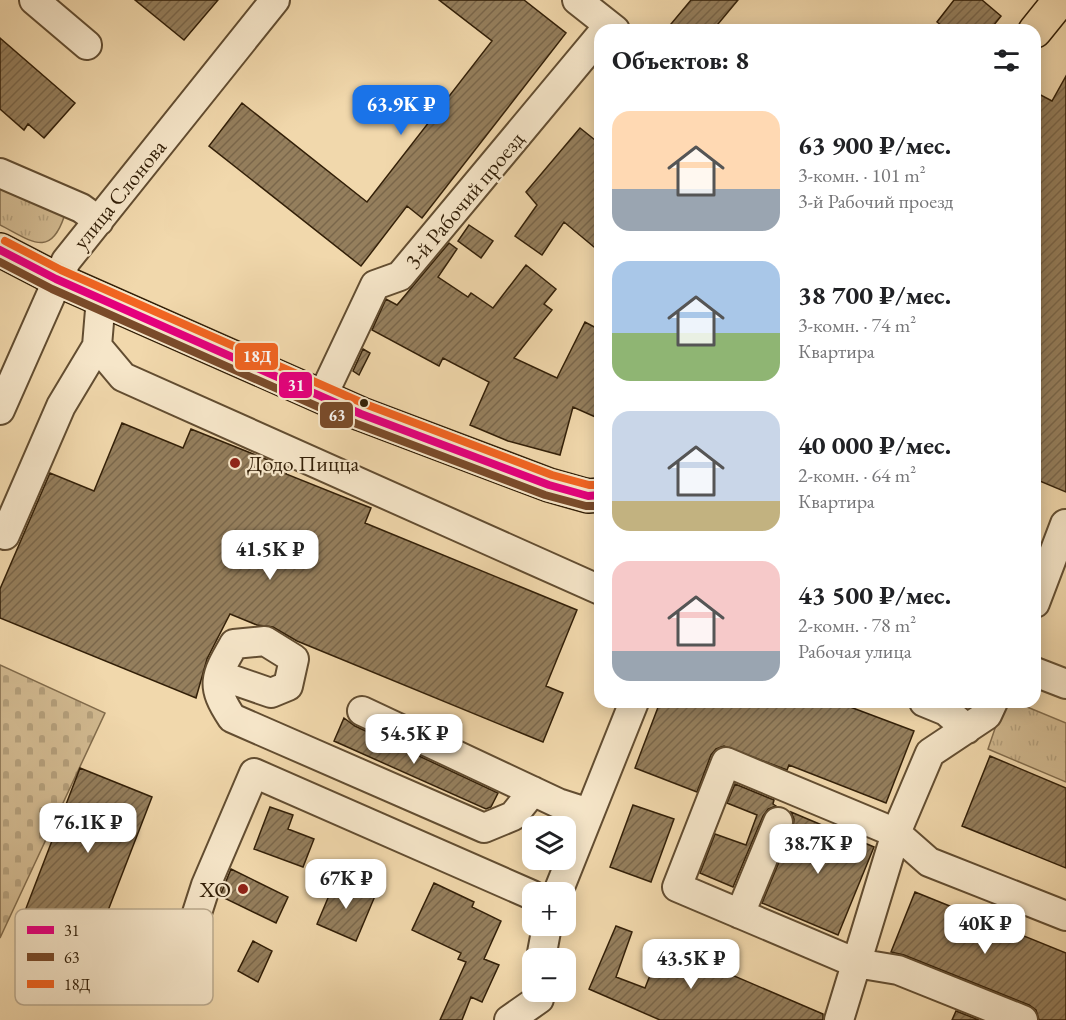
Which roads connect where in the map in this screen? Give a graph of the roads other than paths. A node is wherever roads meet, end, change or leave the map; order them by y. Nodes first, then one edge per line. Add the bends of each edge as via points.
1 (34, 0) edge
2 (275, 0) edge
3 (577, 0) edge
4 (1060, 0) edge
5 (601, 24) edge
6 (1041, 24) edge
7 (87, 45) dead end
8 (594, 45) edge
9 (0, 173) edge
10 (99, 221) junction
11 (0, 250) edge
12 (56, 279) junction
13 (101, 298) junction
14 (97, 346) junction
15 (322, 397) junction
16 (0, 410) edge
17 (594, 496) edge
18 (1065, 524) edge
19 (5, 535) dead end
20 (594, 587) edge
21 (1041, 587) edge
22 (1041, 674) edge
23 (219, 675) dead end
24 (1066, 684) edge
25 (632, 708) edge
26 (939, 708) edge
27 (990, 708) edge
28 (362, 711) dead end
29 (967, 729) junction
30 (533, 791) junction
31 (589, 813) junction
32 (778, 822) dead end
33 (896, 833) junction
34 (562, 882) edge
35 (522, 891) edge
36 (198, 909) edge
37 (740, 914) junction
38 (1066, 916) edge
39 (856, 963) junction
40 (540, 1003) edge
41 (509, 1020) edge
42 (839, 1020) edge
43 (1023, 1020) edge

1 - 7 street
2 - 10 street, улица Слонова
3 - 5 street
4 - 6 main road
8 - 15 street, 3-й Рабочий проезд via 400,276 375,285
9 - 10 street via 81,208
10 - 12 street, улица Слонова
11 - 12 main road
12 - 13 main road
12 - 16 street, улица Слонова
13 - 14 street
13 - 15 main road
14 - 19 street via 61,406
14 - 20 street via 123,377
15 - 17 main road via 549,485
18 - 21 street
22 - 24 street
23 - 30 street via 217,696 232,718 484,828 513,816
25 - 31 street
26 - 29 street
27 - 29 street via 987,715
28 - 30 street
29 - 33 street via 930,753
30 - 31 street
31 - 34 street
32 - 37 street
33 - 37 street via 726,762 677,887
33 - 38 street via 928,862
33 - 39 street
35 - 36 street via 254,773
37 - 39 street
39 - 42 street
39 - 43 street via 897,970
40 - 41 street

